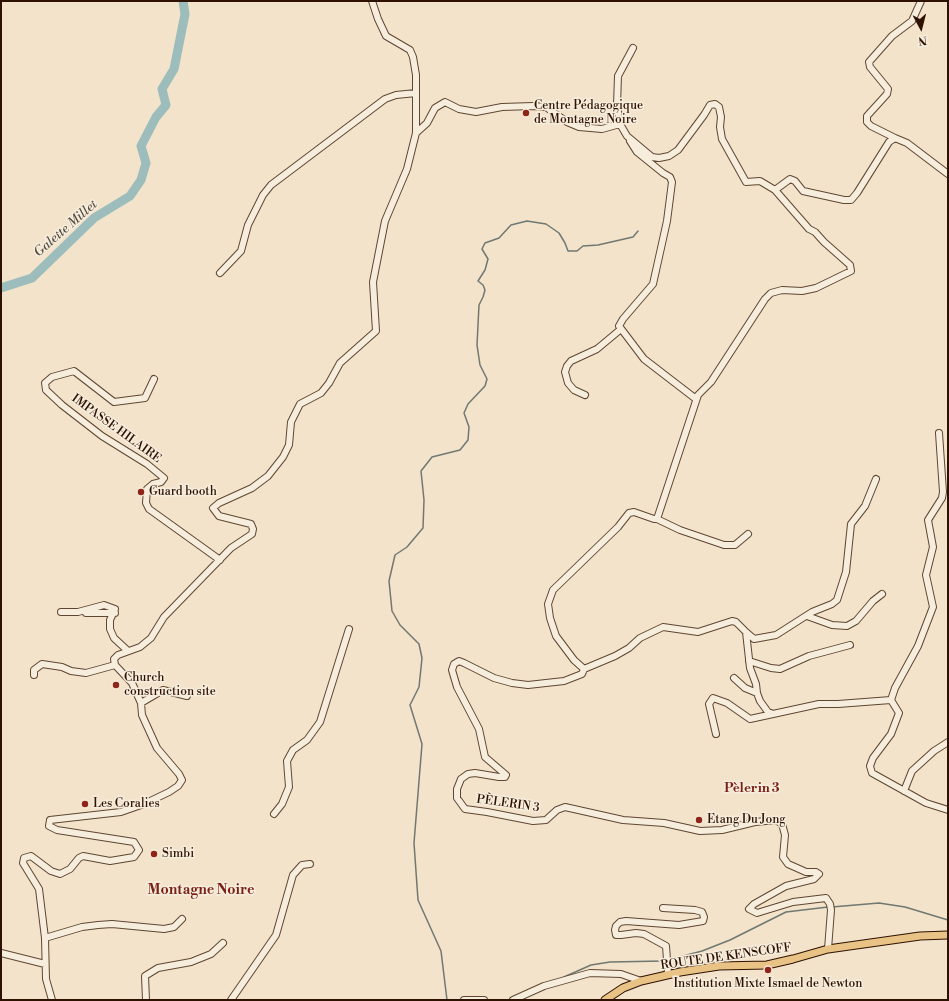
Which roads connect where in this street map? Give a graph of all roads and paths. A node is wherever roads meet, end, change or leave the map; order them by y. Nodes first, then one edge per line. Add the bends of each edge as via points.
1 (372, 1) edge
2 (921, 1) edge
3 (633, 48) dead end
4 (416, 93) junction
5 (620, 124) junction
6 (416, 133) junction
7 (627, 136) junction
8 (895, 138) junction
9 (948, 174) edge
10 (775, 190) junction
11 (220, 274) dead end
12 (621, 329) junction
13 (154, 379) dead end
14 (585, 395) dead end
15 (696, 399) junction
16 (939, 433) dead end
17 (876, 479) dead end
18 (657, 518) junction
19 (748, 534) dead end
20 (220, 560) junction
21 (882, 594) dead end
22 (61, 612) dead end
23 (83, 613) dead end
24 (115, 613) junction
25 (806, 616) junction
26 (349, 629) dead end
27 (746, 632) junction
28 (850, 646) dead end
29 (128, 651) junction
30 (749, 661) junction
31 (115, 665) junction
32 (584, 669) junction
33 (34, 675) dead end
34 (734, 678) dead end
35 (757, 693) junction
36 (187, 696) dead end
37 (891, 700) junction
38 (141, 702) junction
39 (773, 714) junction
40 (716, 734) dead end
41 (948, 742) edge
42 (904, 792) junction
43 (948, 810) edge
44 (274, 814) dead end
45 (310, 864) dead end
46 (663, 908) dead end
47 (182, 919) dead end
48 (948, 935) edge
49 (45, 938) junction
50 (224, 943) dead end
51 (828, 949) junction
52 (1, 953) edge
53 (45, 964) junction
54 (668, 974) junction
55 (641, 981) junction
56 (52, 1000) edge
57 (146, 1000) edge
58 (231, 1000) edge
59 (464, 1000) edge
60 (484, 1000) edge
61 (513, 1000) edge
62 (605, 1000) edge

1 - 4 street via 386,36 410,50 413,57
2 - 8 street via 913,20 892,36 870,62 870,67 888,89 887,94 867,116 867,122
3 - 5 street via 618,76 617,105
4 - 6 street
4 - 11 street via 385,99 271,185 263,195 248,226 241,251
5 - 6 street via 594,130 567,122 546,107 517,106 476,112 459,109 445,102 435,108 427,123
5 - 7 street
6 - 20 street via 407,169 385,222 380,244 373,282 376,331 340,363 321,393 300,404 291,422 289,445 283,458 268,476 252,488 215,505 214,512 218,516 243,521 250,524 253,529 252,534 231,548
7 - 10 street via 652,157 669,156 678,150 710,105 715,104 719,107 722,138 746,182 760,181
7 - 12 street via 637,152 670,177 672,182 667,221 652,284 623,319
8 - 9 street via 907,143
8 - 10 street via 889,142 851,200 803,191 790,178
10 - 15 street via 809,229 850,265 851,271 816,288 771,293 711,382
12 - 14 street via 597,349 567,366 564,372 568,383 574,390
12 - 15 street via 644,359
13 - 20 street, IMPASSE HILAIRE via 145,398 114,402 74,371 52,377 45,383 46,390 62,405 164,478 147,489 146,503 149,509
15 - 18 street
16 - 37 street via 943,492 928,520 933,547 926,575 933,607 918,646
17 - 25 street via 864,506 851,524 846,572 837,600
18 - 19 street via 680,530 724,545 736,545
18 - 32 street via 629,513 618,527 553,590 548,604 556,636
20 - 29 street via 164,617 151,638 140,647
21 - 25 street via 856,621 847,626 832,625
22 - 24 street via 78,612 104,606 115,609
23 - 24 street
24 - 29 street via 110,620 110,629 114,638
25 - 27 street via 776,635 754,639
26 - 44 street via 320,722 306,740 293,750 287,761 289,786 282,804
27 - 30 street
27 - 32 street via 732,621 698,632 663,627 640,638 615,656
28 - 30 street via 809,656 780,669
29 - 31 street via 114,659
30 - 35 street
31 - 33 street via 86,673 42,664 34,670
31 - 38 street via 132,683
32 - 51 street, PÈLERIN 3 via 582,674 564,681 528,685 494,678 459,661 454,664 452,670 457,686 479,729 485,757 506,775 499,777 475,773 461,779 457,798 465,809 534,821 546,820 557,810 565,807 623,820 664,823 700,831 722,830 776,820 782,824 785,835 783,857 788,864 806,872 819,874 814,879 786,886 749,909 757,913 816,898 826,898 831,907
34 - 35 street via 745,688
35 - 39 street via 766,710
36 - 38 street via 163,690
37 - 39 street via 819,704
37 - 42 street via 899,713 891,734 870,766 872,773
38 - 49 street via 142,716 157,748 180,774 181,784 155,800 121,812 50,820 49,826 52,828 134,842 139,850 134,858 122,860 110,861 83,856 68,871 60,874 51,871 31,856 24,858 23,863 39,889
39 - 40 street via 750,719 727,703 713,698 709,704
41 - 42 street via 912,771
42 - 43 street
45 - 58 street via 302,865 293,875 276,935
46 - 54 street via 702,912 703,921 679,925 626,921 620,922 615,930 616,934 621,935 644,934 666,946
47 - 49 street via 174,928 98,925
48 - 51 main road, ROUTE DE KENSCOFF via 920,936
49 - 53 street
50 - 57 street via 211,954 191,962 158,968 145,976
51 - 54 main road, ROUTE DE KENSCOFF via 767,964 719,966
52 - 53 street
53 - 56 street
54 - 55 main road, ROUTE DE KENSCOFF
55 - 61 street via 621,974 590,973 544,986
55 - 62 main road, ROUTE DE KENSCOFF
59 - 60 street

